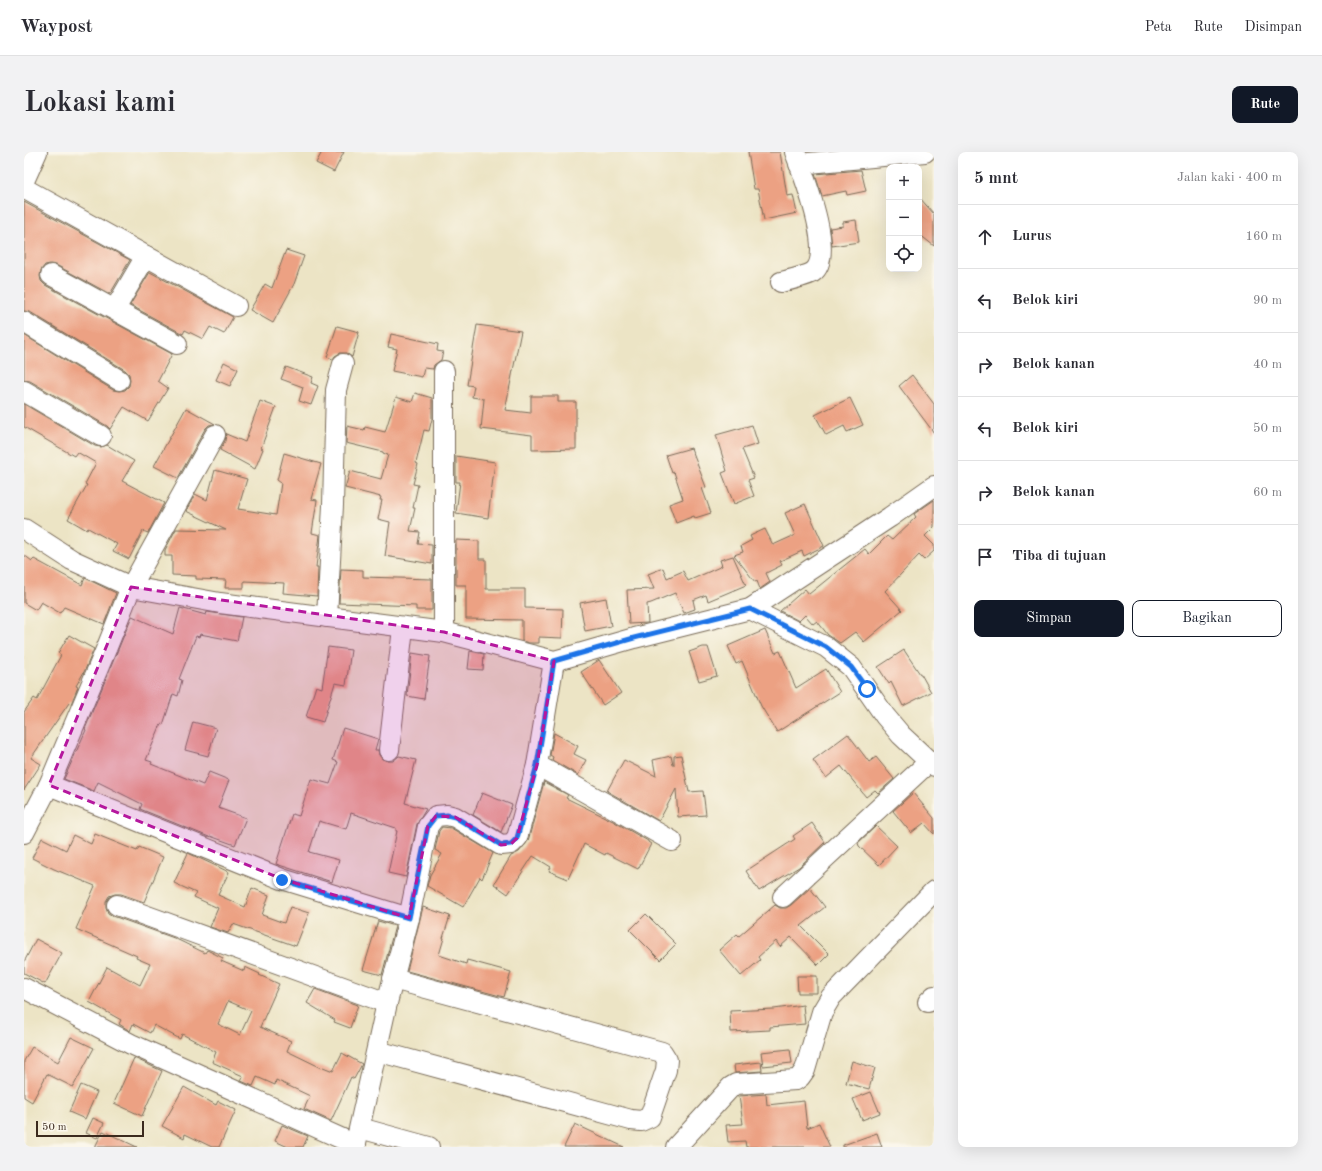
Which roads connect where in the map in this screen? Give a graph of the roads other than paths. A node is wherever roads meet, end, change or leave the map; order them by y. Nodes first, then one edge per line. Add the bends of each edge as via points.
1 (37, 152) edge
2 (925, 152) edge
3 (797, 158) edge
4 (24, 181) edge
5 (24, 190) edge
6 (146, 256) junction
7 (51, 276) dead end
8 (781, 282) dead end
9 (236, 306) dead end
10 (115, 309) junction
11 (24, 322) edge
12 (177, 344) dead end
13 (342, 364) dead end
14 (444, 371) dead end
15 (119, 380) dead end
16 (24, 391) edge
17 (215, 435) dead end
18 (101, 436) dead end
19 (934, 486) edge
20 (24, 529) edge
21 (130, 587) junction
22 (750, 609) junction
23 (327, 617) junction
24 (403, 628) junction
25 (444, 632) junction
26 (554, 661) junction
27 (389, 750) dead end
28 (932, 764) edge
29 (537, 765) junction
30 (48, 785) junction
31 (26, 822) edge
32 (672, 841) dead end
33 (934, 891) edge
34 (783, 897) dead end
35 (117, 905) dead end
36 (409, 918) junction
37 (393, 979) junction
38 (24, 988) edge
39 (387, 1003) junction
40 (376, 1051) junction
41 (357, 1140) edge
42 (429, 1147) edge
43 (676, 1147) edge

1 - 4 street
2 - 3 street
3 - 8 street via 817,218 822,249 820,264 813,272
5 - 6 street
6 - 9 street
6 - 10 street
7 - 10 street
10 - 12 street
11 - 15 street
13 - 23 street via 336,390
14 - 25 street
16 - 18 street
17 - 21 street
19 - 22 street
20 - 21 street via 72,560
21 - 23 street via 220,603
21 - 30 street
22 - 26 street
22 - 28 street via 826,647 851,667 885,716
23 - 24 street
24 - 25 street
24 - 27 street
25 - 26 street
26 - 29 street
28 - 34 street
29 - 32 street
29 - 36 street via 517,838 511,844 501,845 455,817 436,816 428,826
30 - 31 street
30 - 36 street via 282,880
33 - 43 street via 828,1001 822,1012 805,1070 800,1077 796,1080 736,1084
35 - 39 street
36 - 37 street
37 - 39 street
37 - 40 street via 662,1052 667,1060 666,1070 650,1118 641,1121
38 - 41 street via 131,1044
39 - 40 street
40 - 41 street
41 - 42 street

